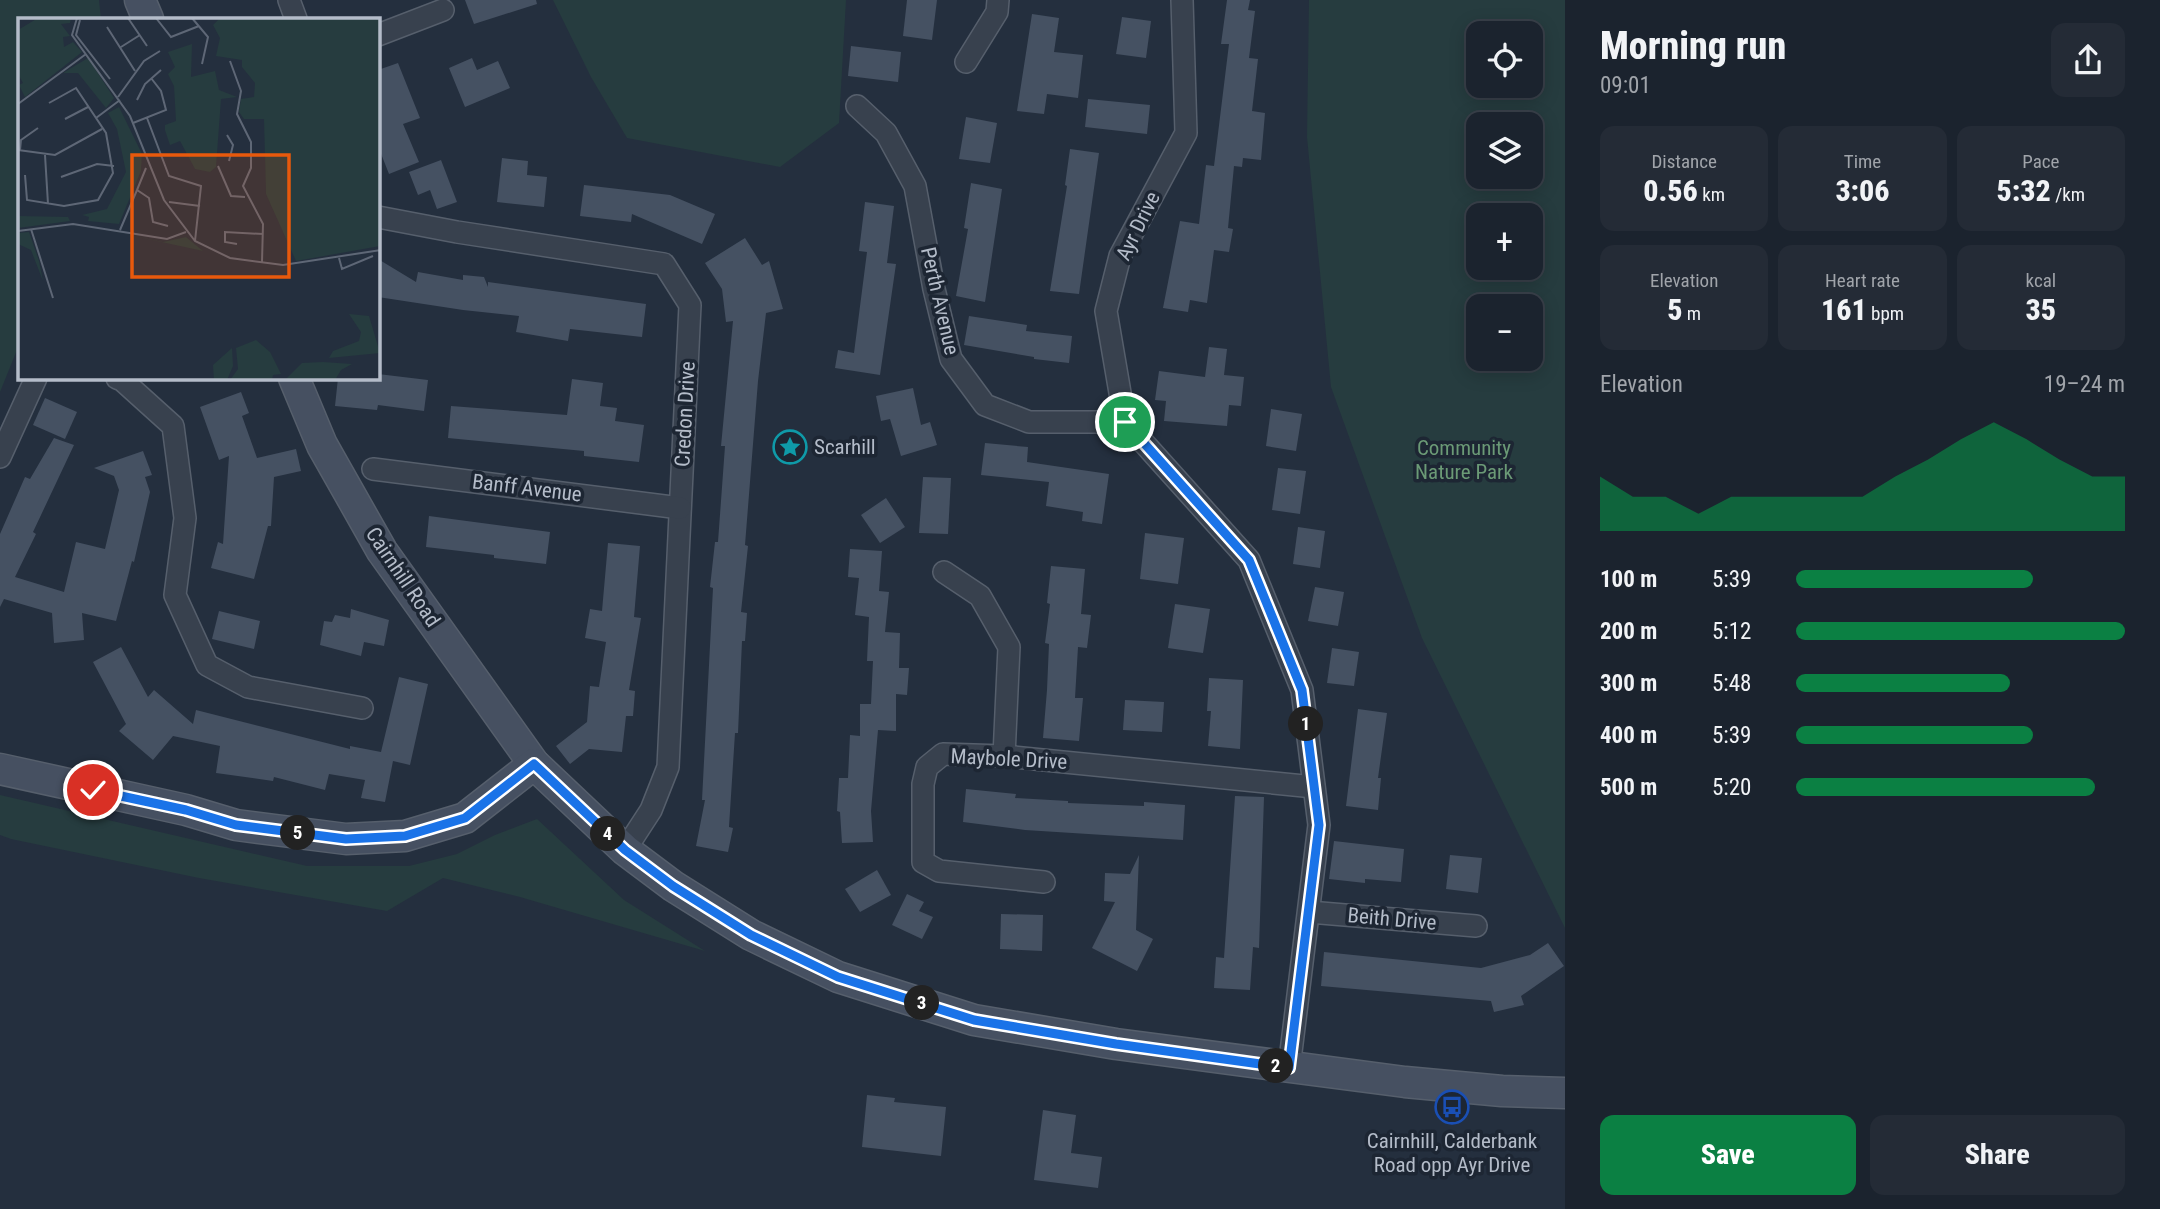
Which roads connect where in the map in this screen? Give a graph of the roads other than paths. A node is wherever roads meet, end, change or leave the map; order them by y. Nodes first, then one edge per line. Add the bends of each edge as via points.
1 (141, 0) edge
2 (289, 0) edge
3 (998, 0) edge
4 (1182, 0) edge
5 (443, 10) dead end
6 (148, 18) edge
7 (296, 18) edge
8 (380, 34) edge
9 (966, 62) dead end
10 (857, 106) dead end
11 (380, 217) edge
12 (35, 380) edge
13 (122, 380) edge
14 (295, 380) edge
15 (1125, 422) junction
16 (0, 457) edge
17 (373, 469) dead end
18 (680, 508) junction
19 (944, 572) dead end
20 (362, 708) dead end
21 (1004, 756) junction
22 (534, 764) junction
23 (0, 769) edge
24 (1314, 787) junction
25 (625, 850) junction
26 (1044, 882) dead end
27 (1309, 912) junction
28 (1476, 926) dead end
29 (1289, 1068) junction
30 (1565, 1093) edge

1 - 6 main road
2 - 7 street
3 - 9 street via 997,12
4 - 15 street, Ayr Drive via 1186,133 1120,256 1106,311
5 - 8 street
10 - 15 street, Perth Avenue via 886,133 915,186 951,359 985,405 1029,422
11 - 18 street, Credon Drive via 664,264 690,305
12 - 16 street
13 - 20 street via 173,426 185,518 176,595 207,665 248,687
14 - 22 main road, Cairnhill Road via 322,445 382,551
15 - 24 street via 1249,560 1302,690
17 - 18 street, Banff Avenue
18 - 25 street, Credon Drive via 668,767 652,810
19 - 21 street via 980,596 1009,647
21 - 24 street, Maybole Drive
21 - 26 street, Maybole Drive via 943,754 927,767 923,862 939,871
22 - 23 main road via 465,818 405,836 346,839 236,825
22 - 25 main road, Cairnhill Road
24 - 27 street via 1319,825
25 - 29 main road, Cairnhill Road via 751,935 838,977 974,1020
27 - 28 street, Beith Drive
27 - 29 street
29 - 30 main road, Cairnhill Road via 1502,1091

